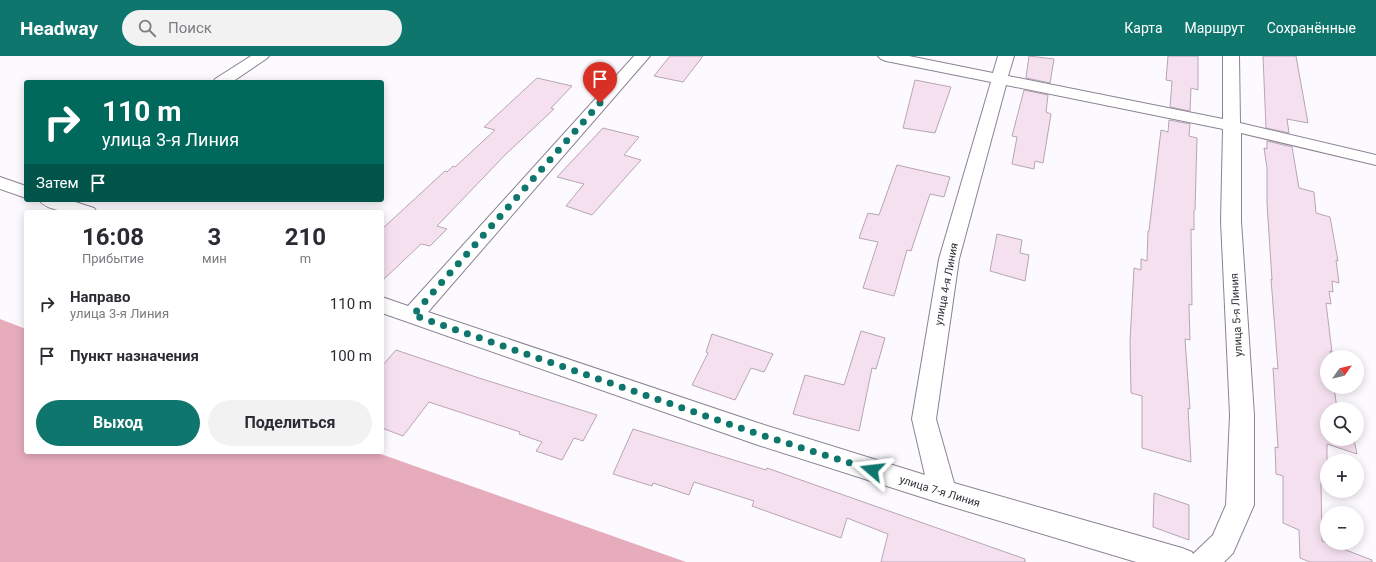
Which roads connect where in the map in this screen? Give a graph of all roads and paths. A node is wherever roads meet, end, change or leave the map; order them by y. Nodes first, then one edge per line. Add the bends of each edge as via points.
1 (261, 56) edge
2 (642, 56) edge
3 (886, 56) edge
4 (1006, 56) edge
5 (1231, 56) edge
6 (1001, 78) junction
7 (224, 80) edge
8 (1232, 126) junction
9 (1376, 160) edge
10 (0, 183) edge
11 (24, 191) edge
12 (55, 202) edge
13 (81, 210) edge
14 (384, 306) edge
15 (413, 315) junction
16 (943, 492) junction
17 (1182, 562) edge
18 (1204, 562) edge

1 - 7 street
2 - 15 street
3 - 6 street
4 - 6 street, улица 4-я Линия
5 - 8 street, улица 5-я Линия
6 - 8 street
6 - 16 street, улица 4-я Линия via 949,259 924,419
8 - 9 street
8 - 18 street, улица 5-я Линия via 1231,221 1242,415 1240,505 1223,544
10 - 11 street
12 - 13 street
14 - 15 street, улица 7-я Линия
15 - 16 street, улица 7-я Линия via 758,434
16 - 17 street, улица 7-я Линия

